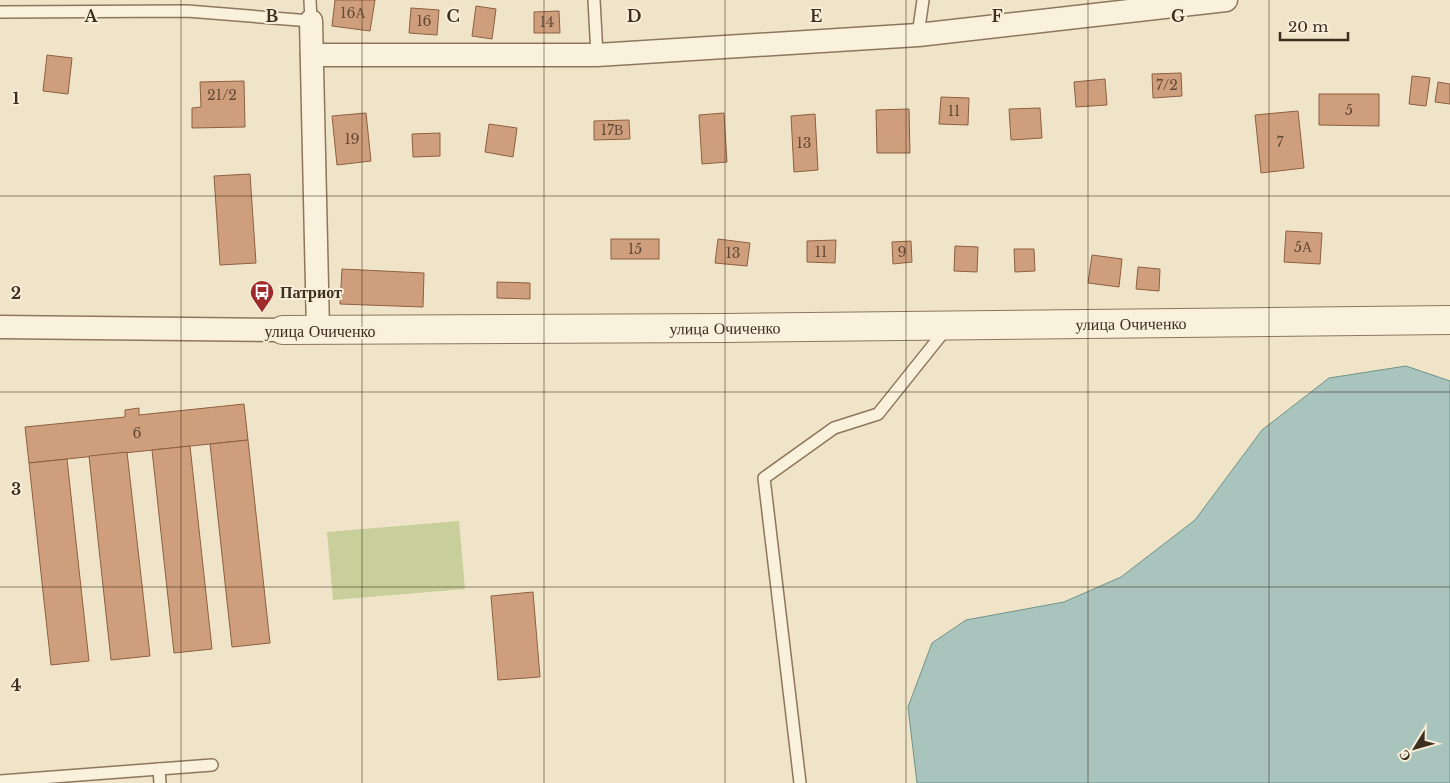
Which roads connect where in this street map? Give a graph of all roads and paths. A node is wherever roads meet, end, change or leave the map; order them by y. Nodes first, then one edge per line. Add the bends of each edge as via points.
1 (594, 0) edge
2 (923, 0) edge
3 (1226, 0) edge
4 (311, 10) edge
5 (0, 12) edge
6 (918, 35) junction
7 (312, 55) junction
8 (597, 55) junction
9 (1450, 320) edge
10 (948, 326) junction
11 (0, 327) edge
12 (283, 330) joint
13 (318, 331) junction
14 (212, 765) dead end
15 (159, 769) junction
16 (0, 781) edge
17 (160, 783) edge
18 (800, 783) edge

1 - 8 lane
2 - 6 lane
3 - 6 street
4 - 5 lane
4 - 7 street
6 - 8 street
7 - 8 street
7 - 13 street
9 - 10 street, улица Очиченко
10 - 13 street, улица Очиченко
10 - 18 lane via 878,414 834,428 764,478
11 - 12 street, улица Очиченко
12 - 13 street, улица Очиченко
14 - 15 lane
15 - 16 lane
15 - 17 lane

